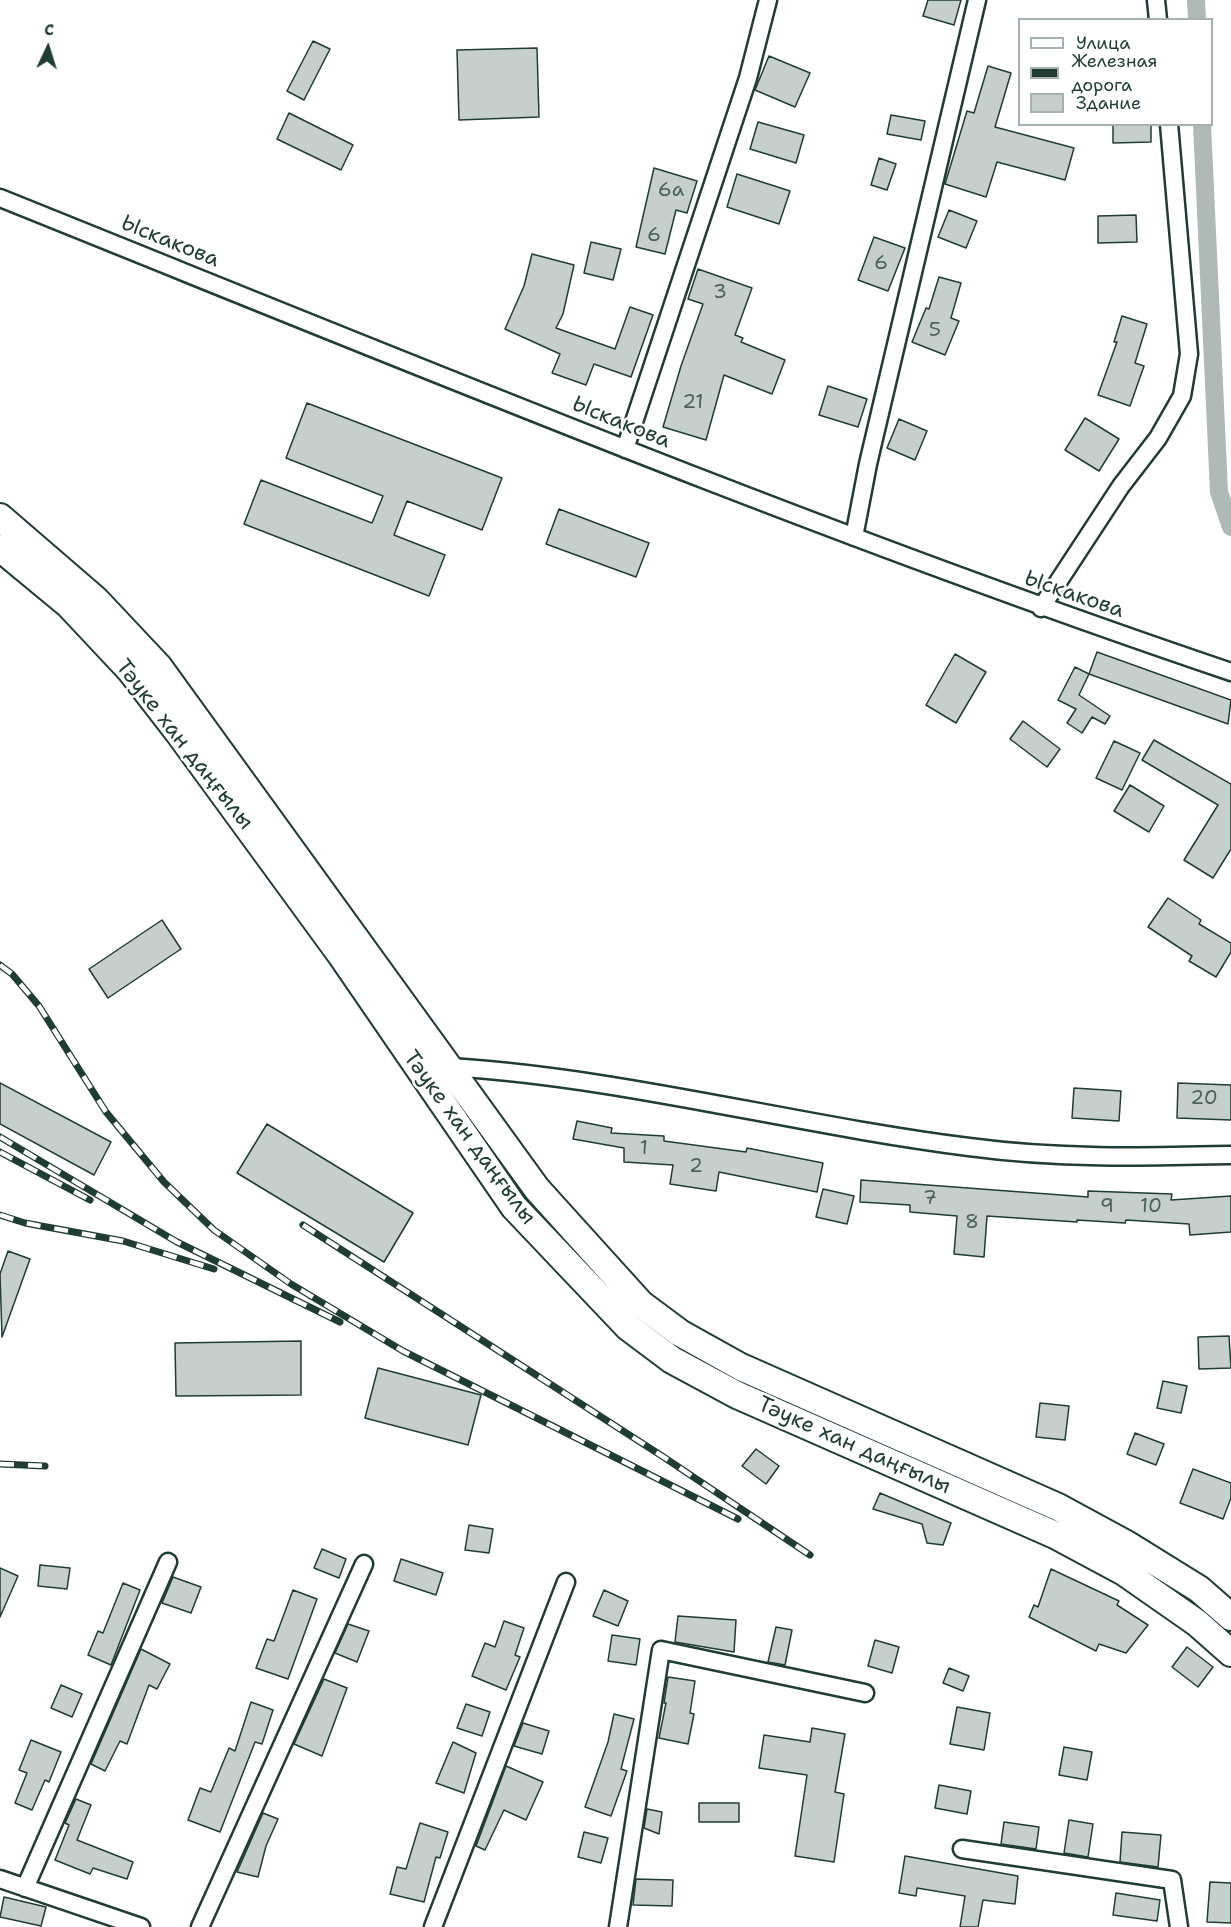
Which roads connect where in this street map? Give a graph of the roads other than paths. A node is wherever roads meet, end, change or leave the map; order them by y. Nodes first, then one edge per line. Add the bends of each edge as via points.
1 (768, 0) edge
2 (977, 0) edge
3 (1156, 0) edge
4 (1158, 18) edge
5 (1169, 126) edge
6 (0, 198) edge
7 (625, 449) junction
8 (0, 517) edge
9 (854, 537) junction
10 (0, 548) edge
11 (1041, 608) junction
12 (1231, 672) edge
13 (350, 949) junction
14 (450, 1067) junction
15 (1231, 1155) edge
16 (537, 1189) junction
17 (514, 1207) junction
18 (168, 1562) dead end
19 (364, 1564) dead end
20 (566, 1582) dead end
21 (1231, 1617) edge
22 (1231, 1653) edge
23 (865, 1693) dead end
24 (962, 1849) dead end
25 (0, 1879) edge
26 (25, 1888) junction
27 (141, 1927) edge
28 (200, 1927) edge
29 (433, 1927) edge
30 (618, 1927) edge
31 (1179, 1927) edge

1 - 7 street via 748,78
2 - 9 street
3 - 4 street
5 - 11 street via 1189,354 1182,396 1158,438 1121,486
6 - 7 street, Ыскакова
7 - 9 street, Ыскакова
8 - 13 main road, Тәуке хан даңғылы via 95,599 159,667
9 - 11 street, Ыскакова
10 - 13 main road, Тәуке хан даңғылы via 69,605 130,670
11 - 12 street, Ыскакова
13 - 14 main road, Тәуке хан даңғылы
13 - 17 main road, Тәуке хан даңғылы
14 - 15 street via 526,1072 969,1147 1089,1158
14 - 16 main road, Тәуке хан даңғылы
16 - 17 main road
16 - 21 main road, Тәуке хан даңғылы via 641,1304 680,1333 821,1404 1058,1507 1199,1589
17 - 22 main road, Тәуке хан даңғылы via 628,1327 672,1360 737,1395 1055,1535 1124,1572 1197,1623
18 - 26 street
19 - 28 street
20 - 29 street
23 - 30 street via 661,1650
24 - 31 street via 1172,1880
25 - 26 street
26 - 27 street

